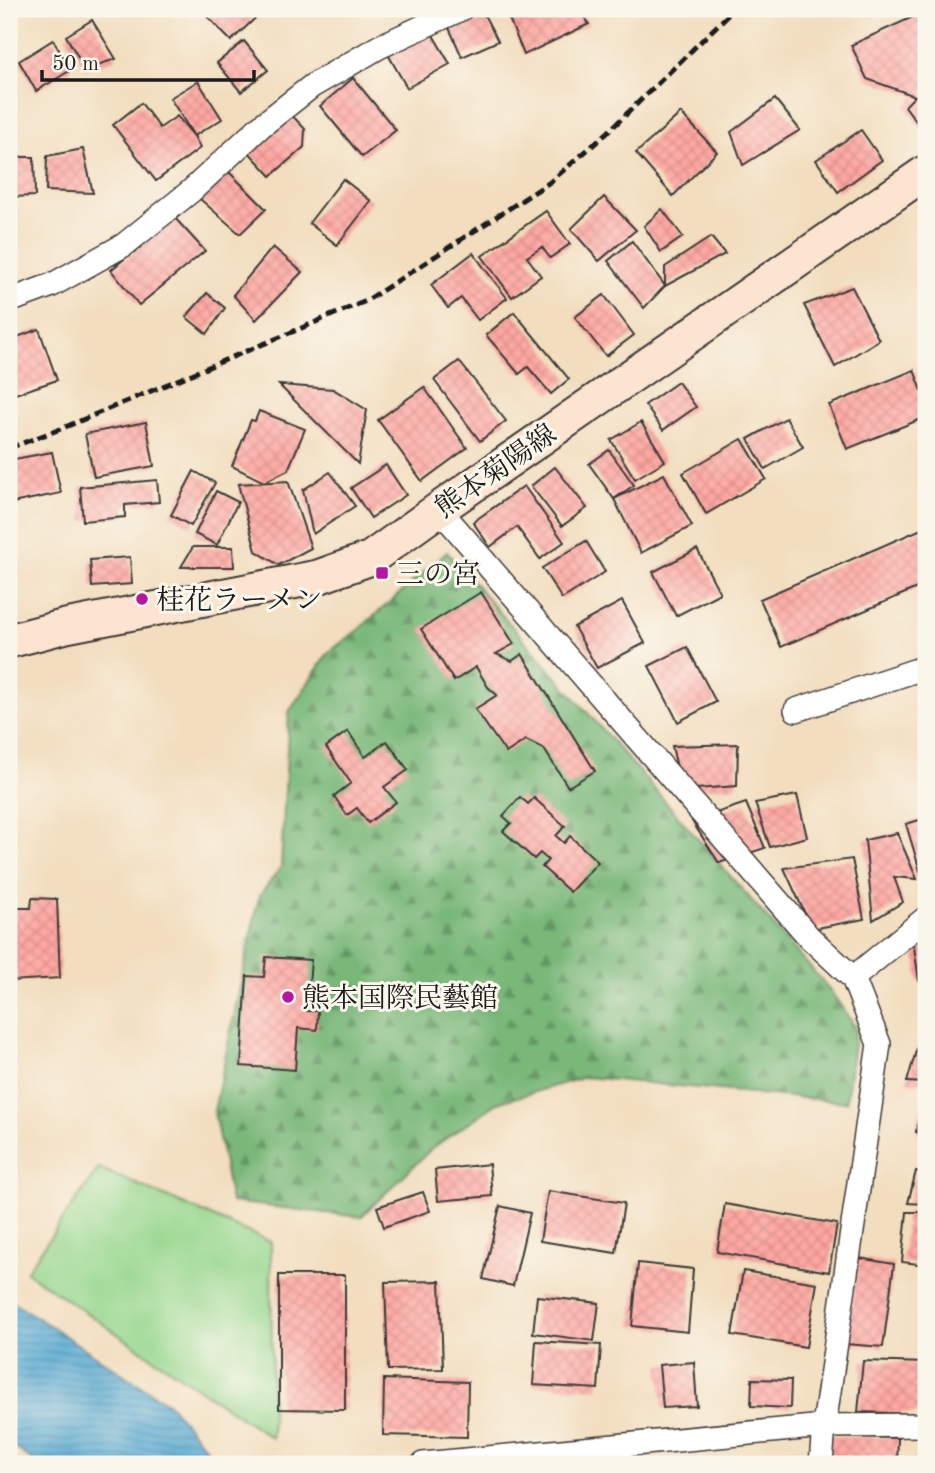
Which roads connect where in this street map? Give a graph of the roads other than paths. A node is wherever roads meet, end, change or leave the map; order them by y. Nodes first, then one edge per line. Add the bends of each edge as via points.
1 (461, 9) edge
2 (926, 172) edge
3 (9, 301) edge
4 (439, 509) junction
5 (9, 641) edge
6 (926, 667) edge
7 (796, 710) dead end
8 (926, 918) edge
9 (853, 978) junction
10 (926, 1425) edge
11 (824, 1426) junction
12 (423, 1464) edge
13 (821, 1464) edge

1 - 3 street via 379,47 312,86 124,245 52,285
2 - 4 main road, 熊本菊陽線
4 - 5 main road, 熊本菊陽線 via 371,558 318,577
4 - 9 street via 809,937
6 - 7 street
8 - 9 street
9 - 11 street via 879,1044
10 - 11 street
11 - 12 street
11 - 13 street

